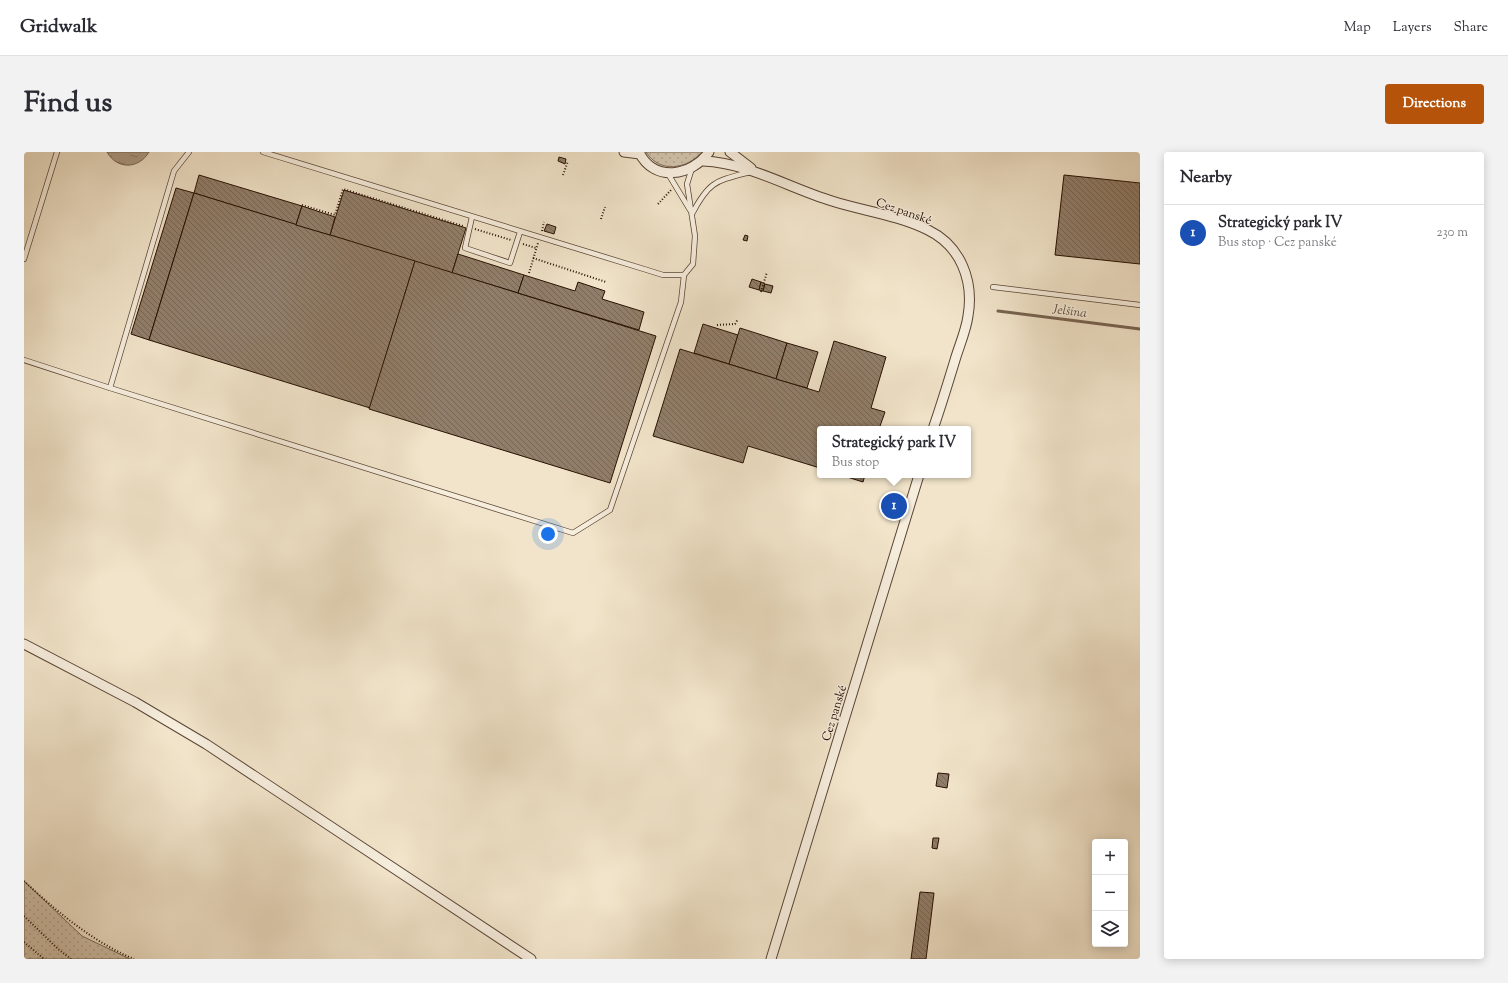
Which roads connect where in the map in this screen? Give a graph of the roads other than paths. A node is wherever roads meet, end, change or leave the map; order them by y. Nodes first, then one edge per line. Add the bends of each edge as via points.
1 (57, 152) edge
2 (189, 152) edge
3 (263, 152) edge
4 (624, 152) edge
5 (709, 152) edge
6 (730, 152) edge
7 (640, 153) edge
8 (703, 161) junction
9 (692, 168) junction
10 (756, 171) junction
11 (667, 172) junction
12 (692, 214) junction
13 (472, 217) junction
14 (520, 232) junction
15 (24, 259) edge
16 (684, 275) junction
17 (993, 287) dead end
18 (1140, 306) edge
19 (24, 360) edge
20 (110, 388) junction
21 (935, 426) edge
22 (918, 478) edge
23 (24, 644) edge
24 (531, 959) edge
25 (771, 959) edge

1 - 15 lane
2 - 20 lane via 174,171
3 - 13 lane
4 - 7 street
5 - 8 street
6 - 10 street, Cez panské
7 - 11 street via 656,168
8 - 9 street
8 - 10 street, Cez panské via 721,162
9 - 11 street via 680,172
9 - 12 lane via 688,184
10 - 12 lane via 719,180 701,195
10 - 21 street, Cez panské via 832,201 928,230 947,242 961,259 969,284 968,316
11 - 12 lane
12 - 16 lane via 695,236 693,264
13 - 14 lane
13 - 14 lane via 465,248 510,263
14 - 16 lane via 663,275
16 - 20 lane via 681,302 610,510 573,533
17 - 18 lane
19 - 20 lane
22 - 25 street, Cez panské
23 - 24 street via 135,702 206,744

